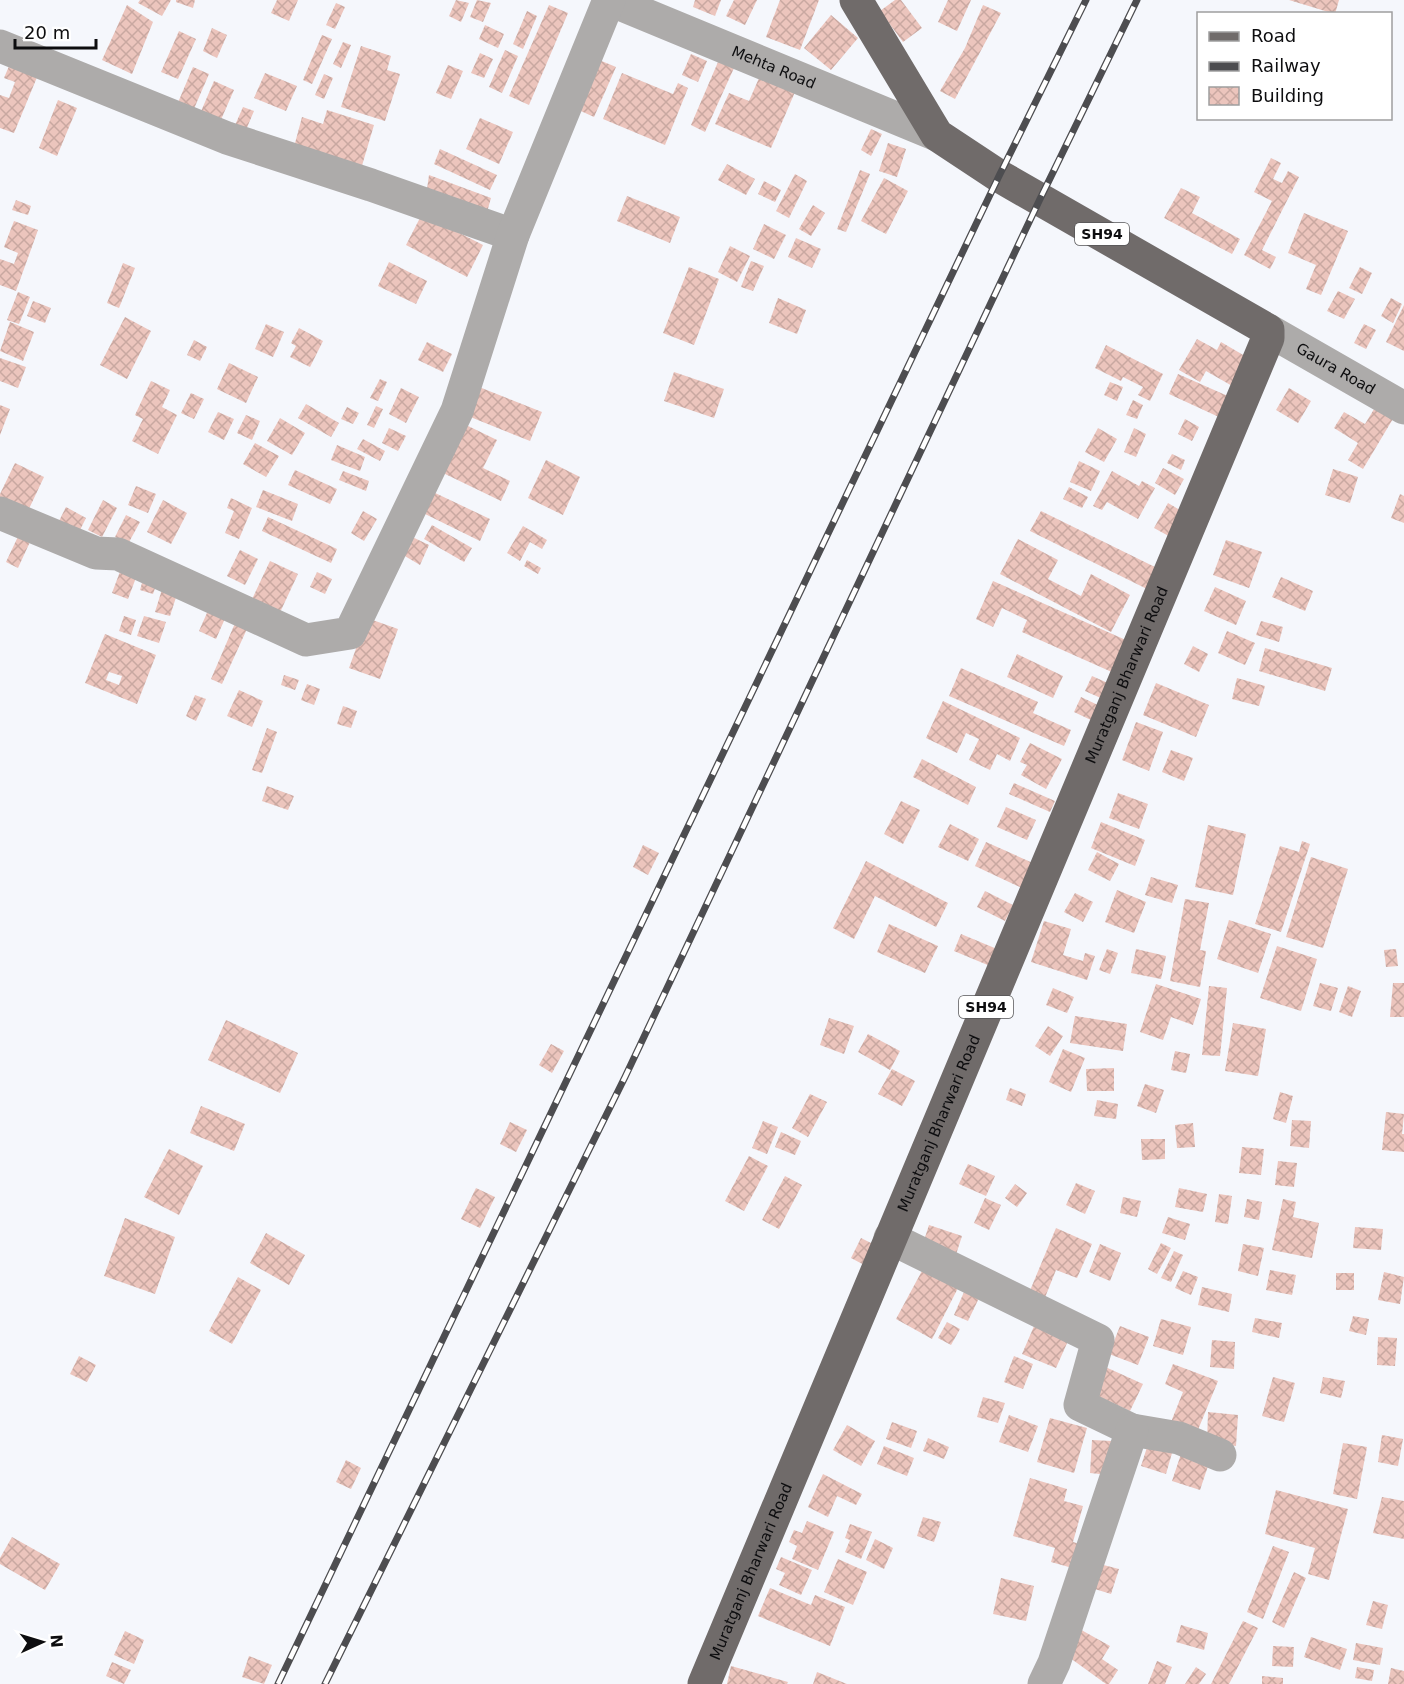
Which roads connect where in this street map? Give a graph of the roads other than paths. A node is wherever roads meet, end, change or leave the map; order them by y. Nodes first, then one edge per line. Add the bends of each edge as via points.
1 (609, 0) edge
2 (856, 0) edge
3 (0, 46) edge
4 (937, 135) junction
5 (513, 235) junction
6 (1268, 330) junction
7 (1404, 408) edge
8 (0, 513) edge
9 (890, 1238) junction
10 (1132, 1430) junction
11 (1220, 1455) dead end
12 (704, 1684) edge
13 (1044, 1684) edge

1 - 4 street, Mehta Road
1 - 5 street
2 - 4 main road, SH94
3 - 5 street via 227,138
4 - 6 main road, SH94 via 999,176
5 - 8 street via 457,411 350,633 306,640 118,554 96,553
6 - 7 street, Gaura Road
6 - 9 main road, Muratganj Bharwari Road / SH94 via 1268,338
9 - 10 street via 1098,1340 1080,1405
9 - 12 main road, Muratganj Bharwari Road / SH94
10 - 11 street via 1179,1438
10 - 13 street

